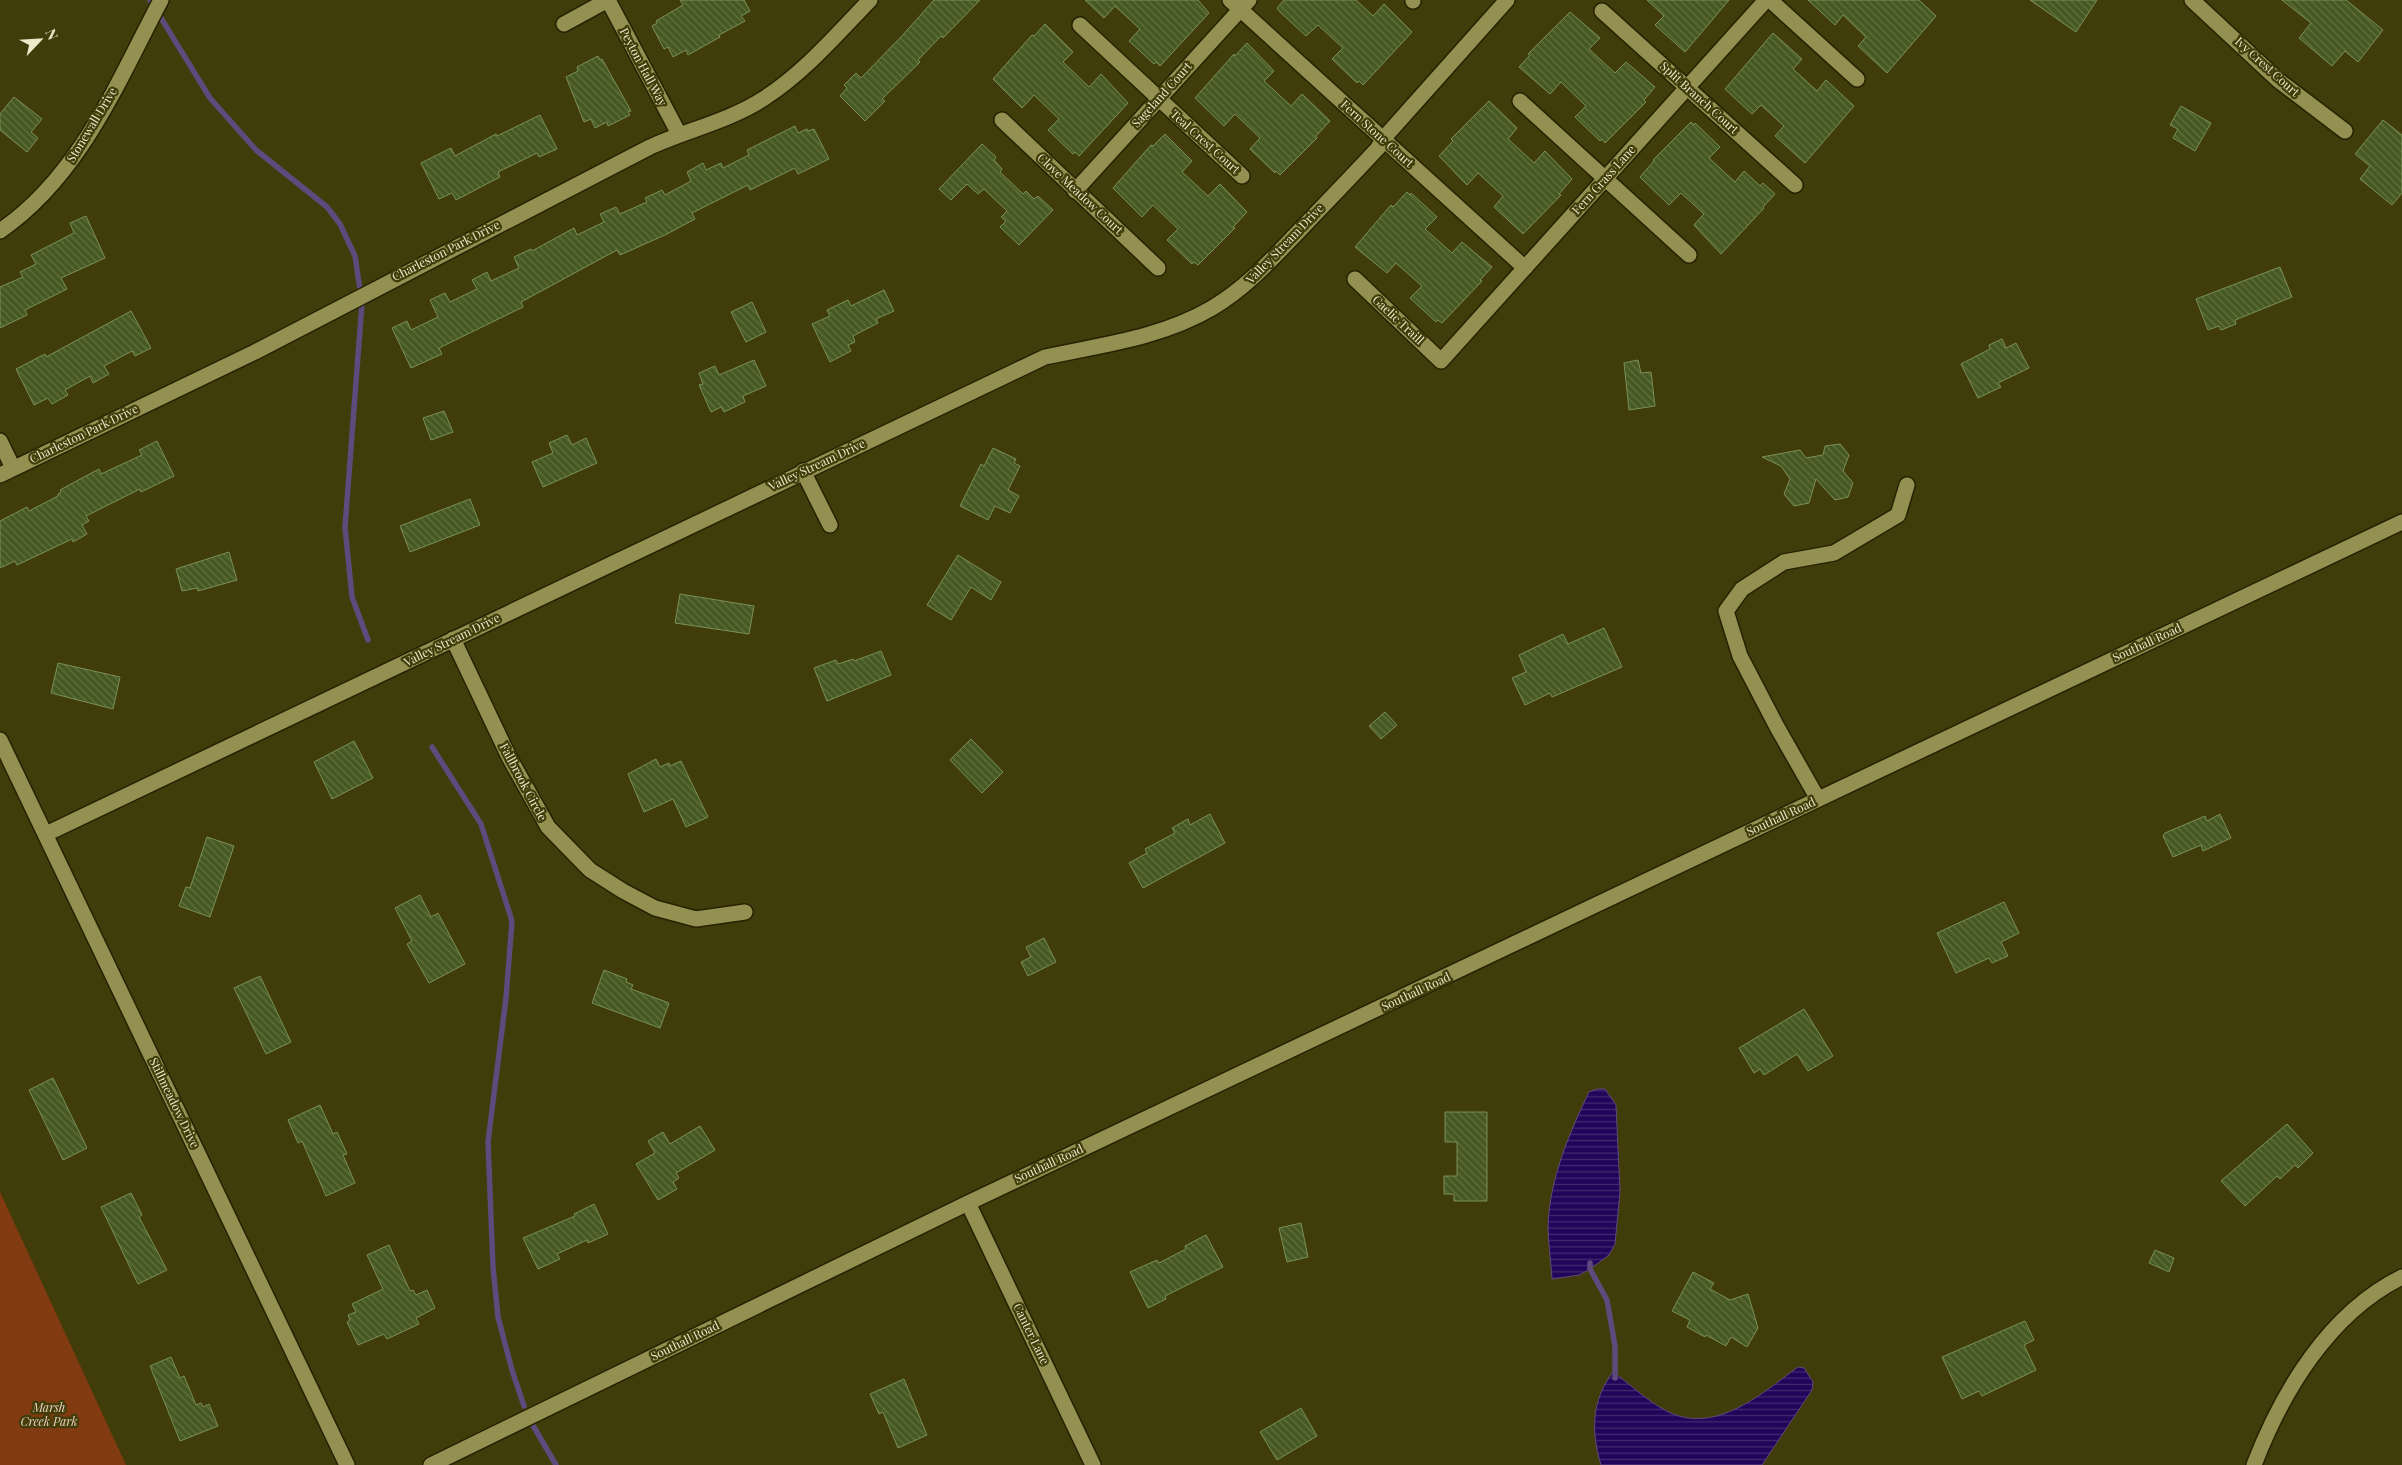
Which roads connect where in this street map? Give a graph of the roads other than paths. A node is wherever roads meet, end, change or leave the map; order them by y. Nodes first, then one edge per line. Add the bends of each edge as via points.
1 (161, 0) edge
2 (608, 0) edge
3 (870, 0) edge
4 (1507, 0) edge
5 (1766, 0) edge
6 (1770, 0) edge
7 (2192, 0) edge
8 (1240, 3) edge
9 (1602, 11) dead end
10 (564, 24) dead end
11 (1080, 25) dead end
12 (1857, 79) dead end
13 (1688, 87) junction
14 (1158, 99) junction
15 (1520, 101) dead end
16 (1002, 120) dead end
17 (2345, 131) dead end
18 (679, 134) junction
19 (1383, 139) junction
20 (1242, 176) dead end
21 (1606, 178) junction
22 (1795, 184) dead end
23 (1075, 191) junction
24 (0, 231) edge
25 (1688, 255) dead end
26 (1158, 268) dead end
27 (1525, 268) junction
28 (1355, 279) dead end
29 (1441, 361) joint
30 (0, 441) edge
31 (802, 471) junction
32 (6, 472) edge
33 (1907, 485) dead end
34 (2402, 522) edge
35 (830, 525) dead end
36 (453, 639) junction
37 (0, 740) edge
38 (1818, 799) junction
39 (46, 834) junction
40 (745, 912) dead end
41 (968, 1203) junction
42 (2402, 1277) edge
43 (347, 1465) edge
44 (431, 1465) edge
45 (1093, 1465) edge
46 (2254, 1465) edge

1 - 24 street, Stonewall Drive via 81,147 56,182 29,210
2 - 10 street
2 - 18 street, Peyton Hall Way
3 - 18 street, Charleston Park Drive via 790,80 762,100
4 - 19 street, Valley Stream Drive
5 - 13 street, Fern Grass Lane
6 - 12 street
7 - 17 street, Ivy Crest Court via 2278,80
8 - 14 street, Sageland Court
8 - 19 street, Fern Stone Court
9 - 13 street, Split Branch Court
11 - 14 street, Teal Crest Court
13 - 21 street, Fern Grass Lane
13 - 22 street, Split Branch Court
14 - 20 street, Teal Crest Court
14 - 23 street, Sageland Court
15 - 21 street
16 - 23 street, Clove Meadow Court
18 - 32 street, Charleston Park Drive via 255,352
19 - 27 street, Fern Stone Court
19 - 31 street, Valley Stream Drive via 1250,282 1211,308 1185,321 1121,343 1045,357
21 - 25 street
21 - 27 street, Fern Grass Lane
23 - 26 street, Clove Meadow Court
27 - 29 street, Fern Grass Lane
28 - 29 street, Gaelic Traill
30 - 32 street
31 - 35 street
31 - 36 street, Valley Stream Drive
33 - 38 street via 1898,514 1834,553 1784,562 1742,589 1726,612 1740,656
34 - 38 street, Southall Road
36 - 39 street, Valley Stream Drive
36 - 40 street, Fallbrook Circle via 509,757 548,827 590,870 655,908 696,919
37 - 39 street, Stillmeadow Drive
38 - 41 street, Southall Road
39 - 43 street, Stillmeadow Drive
41 - 44 street, Southall Road
41 - 45 street, Canter Lane
42 - 46 street via 2365,1302 2309,1359 2267,1430

